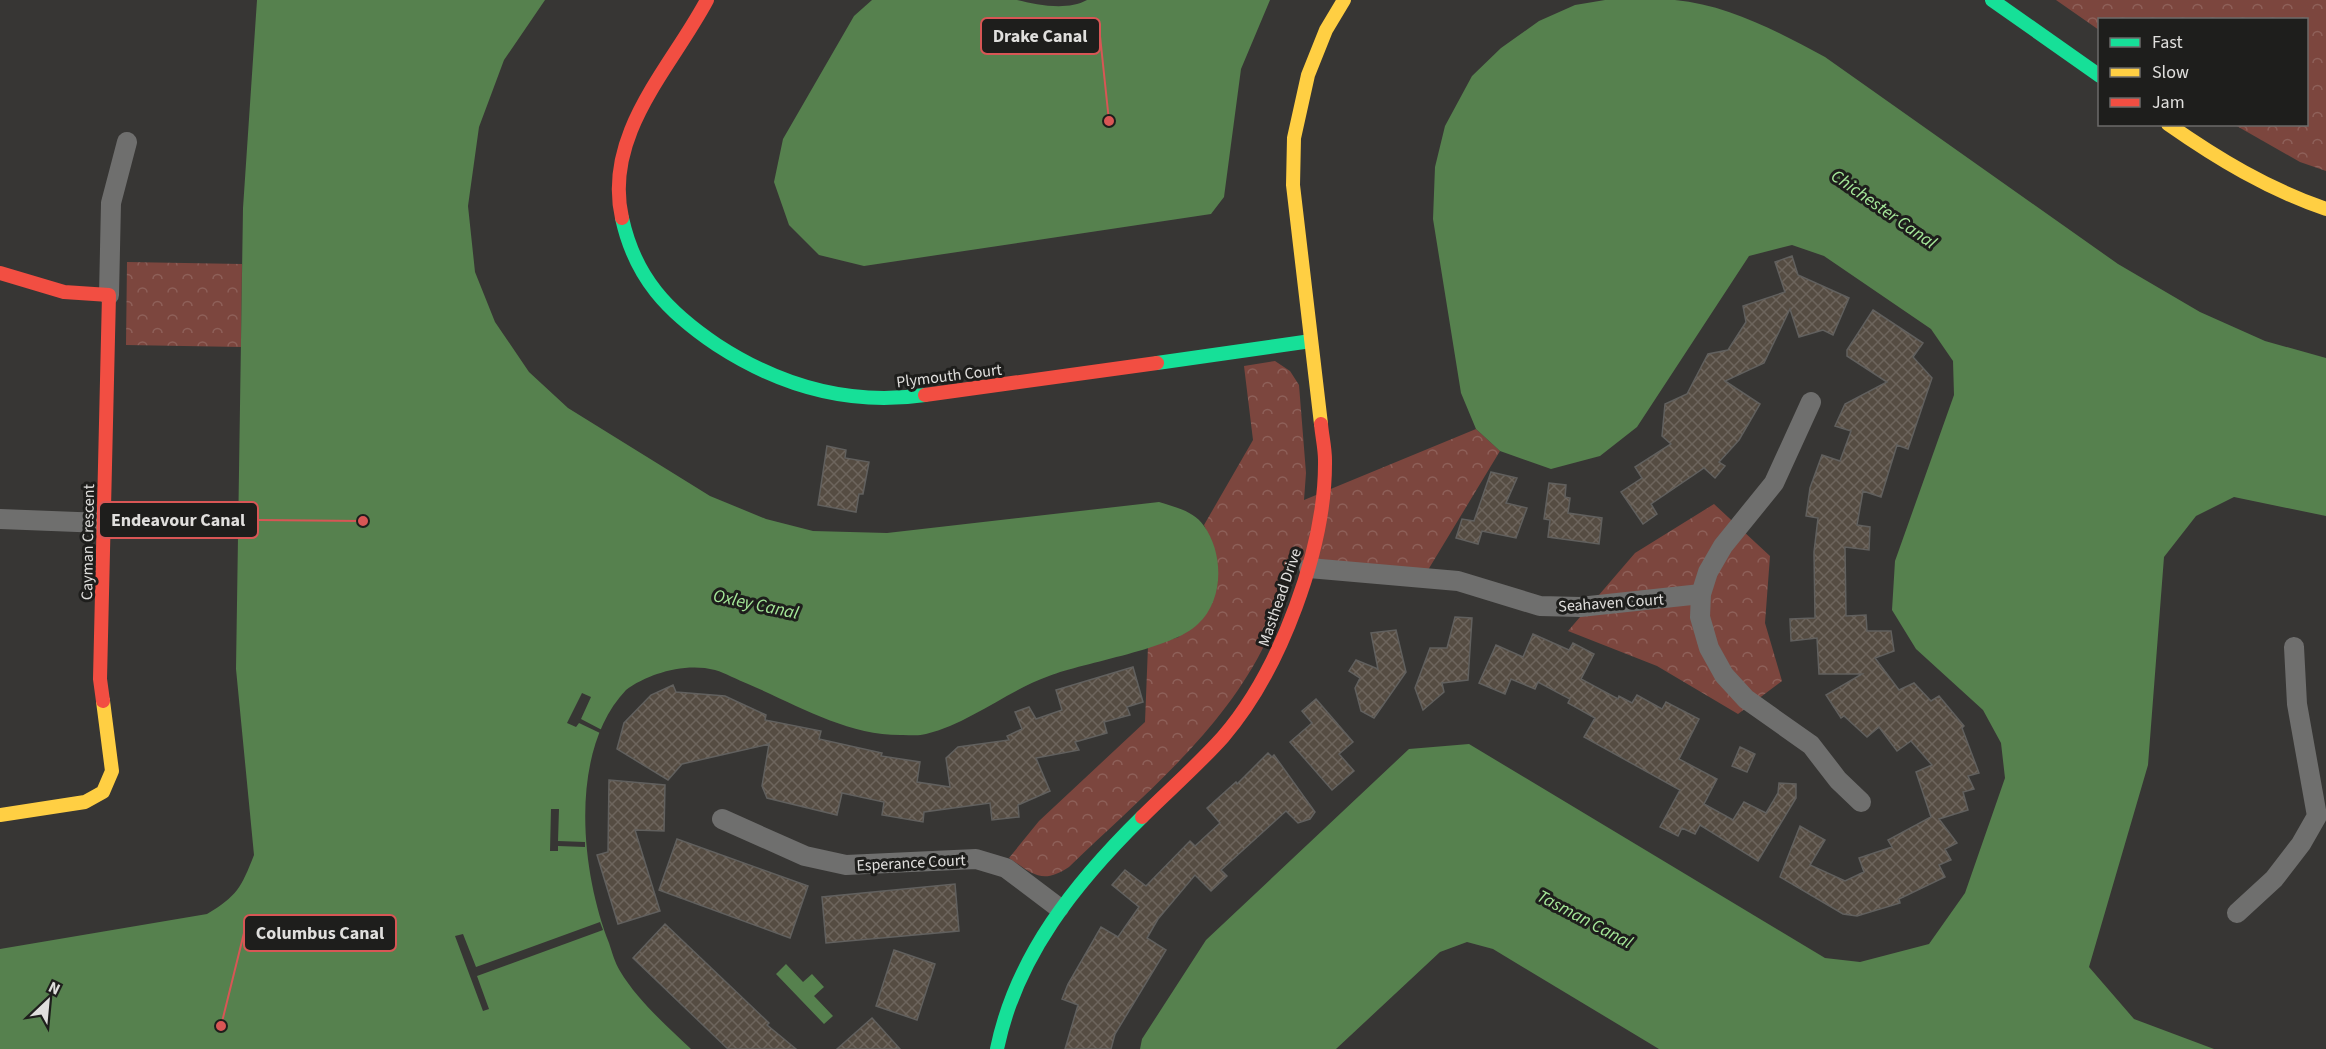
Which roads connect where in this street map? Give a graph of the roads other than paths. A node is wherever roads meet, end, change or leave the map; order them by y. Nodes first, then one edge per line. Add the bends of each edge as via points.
1 (707, 0) edge
2 (1344, 0) edge
3 (1992, 0) edge
4 (2098, 75) edge
5 (2171, 126) edge
6 (127, 142) dead end
7 (2326, 209) edge
8 (0, 273) edge
9 (109, 295) junction
10 (1311, 341) junction
11 (1811, 402) dead end
12 (0, 519) edge
13 (104, 523) junction
14 (1309, 568) junction
15 (1701, 594) junction
16 (2294, 647) dead end
17 (1861, 802) dead end
18 (0, 815) edge
19 (722, 819) dead end
20 (2321, 819) edge
21 (1059, 908) junction
22 (2237, 913) dead end
23 (997, 1049) edge

1 - 10 street, Plymouth Court via 644,103 628,137 619,174 619,218 640,275 680,320 741,360 784,381 843,397 900,399
2 - 10 street, Masthead Drive via 1326,30 1308,75 1294,138 1293,185
3 - 4 street
5 - 7 street via 2215,158
6 - 9 street via 111,203
8 - 9 street via 64,292
9 - 13 street, Cayman Crescent
10 - 14 street, Masthead Drive via 1325,459 1319,523
11 - 15 street via 1774,483 1723,546
12 - 13 street
13 - 18 street, Cayman Crescent via 100,680 112,771 103,792 85,802
14 - 15 street, Seahaven Court via 1458,581 1540,606 1580,607
14 - 21 street, Masthead Drive via 1274,659 1223,737 1100,858
15 - 17 street via 1700,617 1709,648 1724,675 1746,699 1811,745
16 - 20 street via 2297,704
19 - 21 street, Esperance Court via 805,855 846,865 976,859 1006,868
20 - 22 street via 2274,879
21 - 23 street, Masthead Drive via 1028,962

